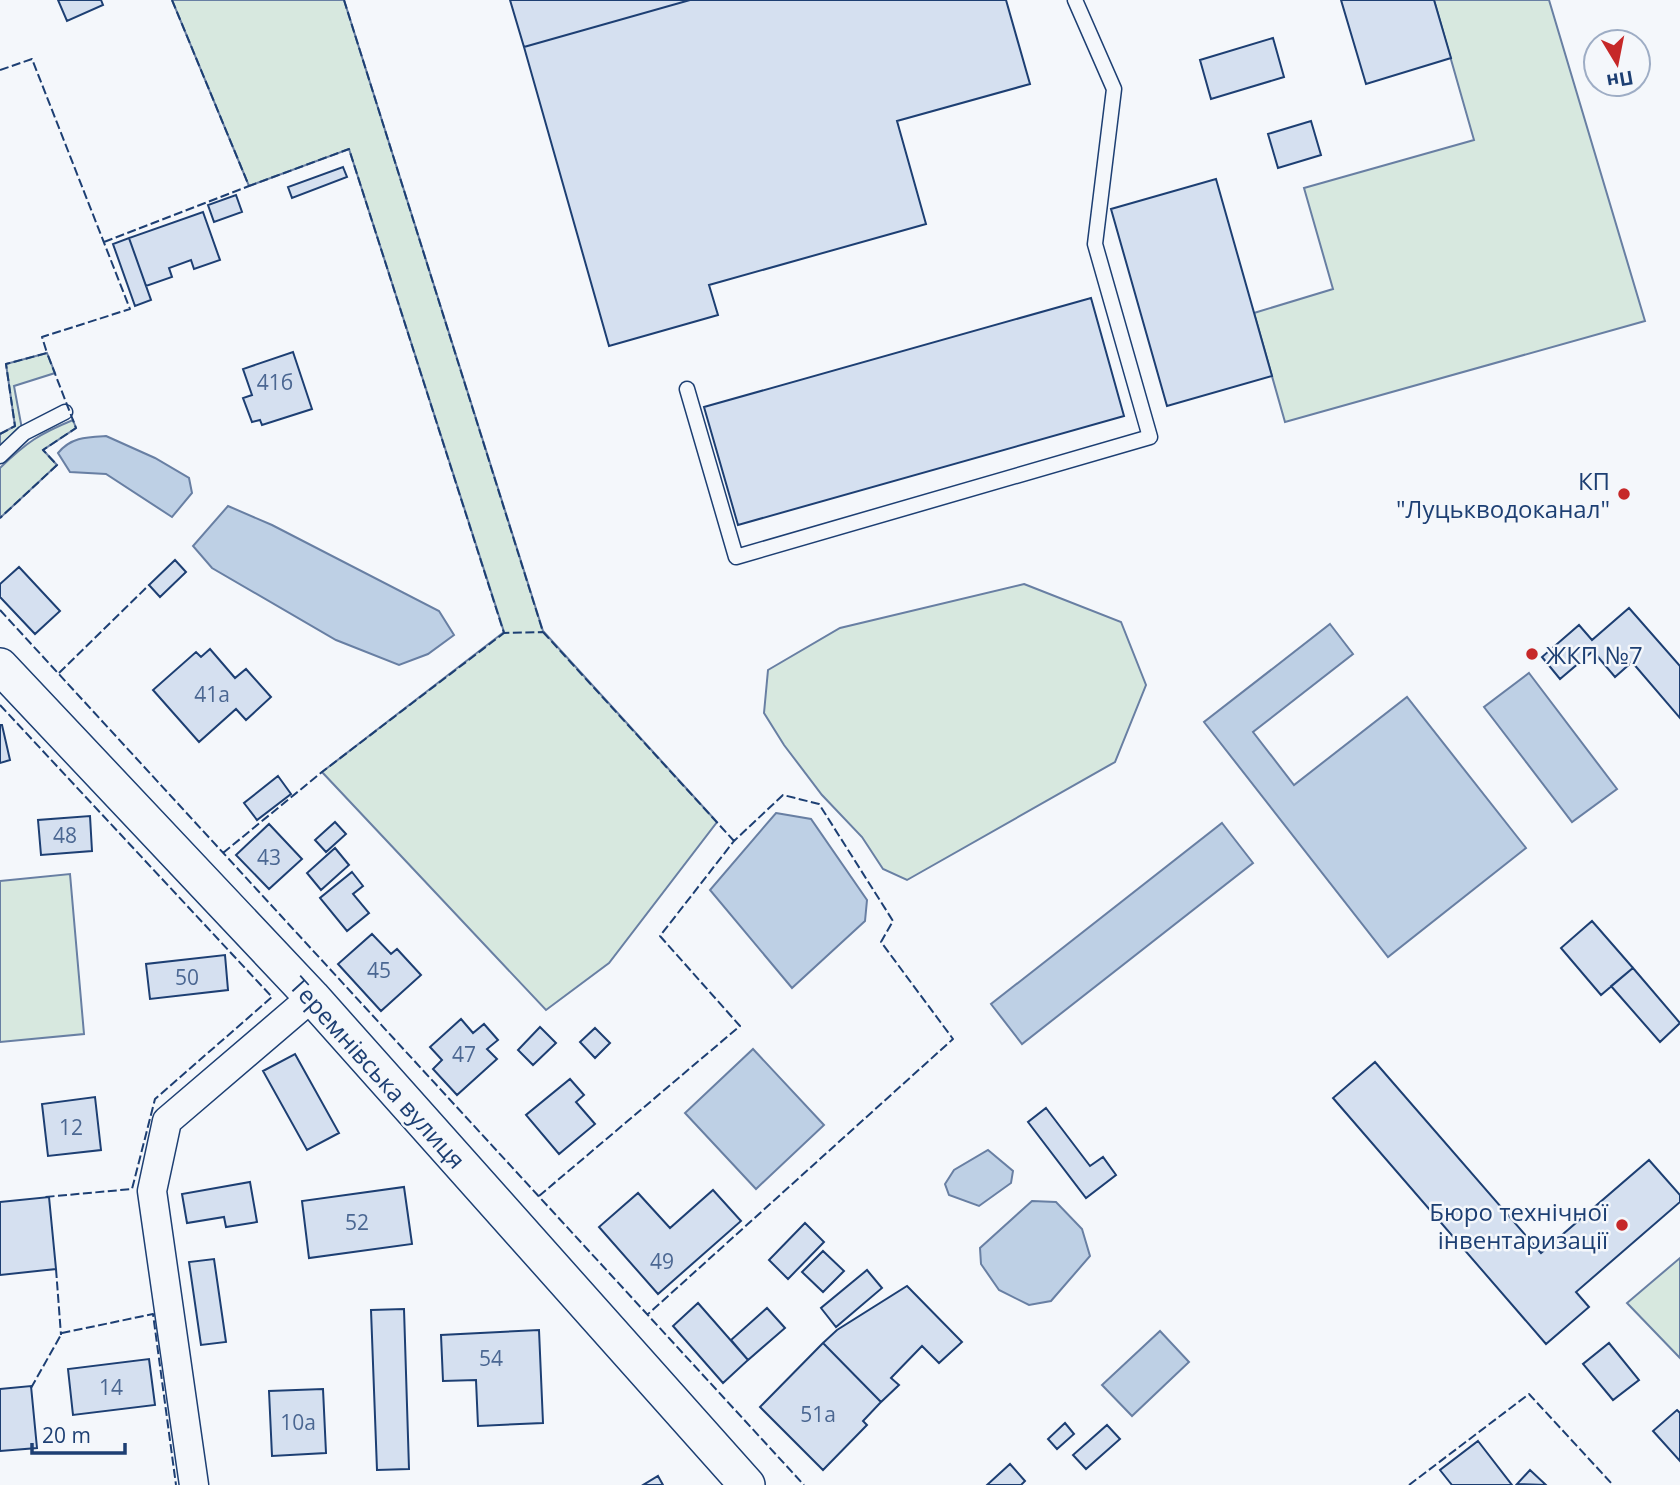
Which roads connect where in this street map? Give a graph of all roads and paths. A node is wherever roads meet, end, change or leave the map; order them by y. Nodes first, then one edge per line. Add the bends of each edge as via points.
1 (1075, 0) edge
2 (687, 389) dead end
3 (65, 412) dead end
4 (0, 456) edge
5 (0, 666) edge
6 (312, 997) junction
7 (194, 1485) edge
8 (747, 1485) edge

1 - 2 lane via 1114,89 1095,244 1150,437 736,557
3 - 4 lane via 24,433
5 - 6 street, Теремнівська вулиця
6 - 7 street via 167,1121 152,1191
6 - 8 street, Теремнівська вулиця

